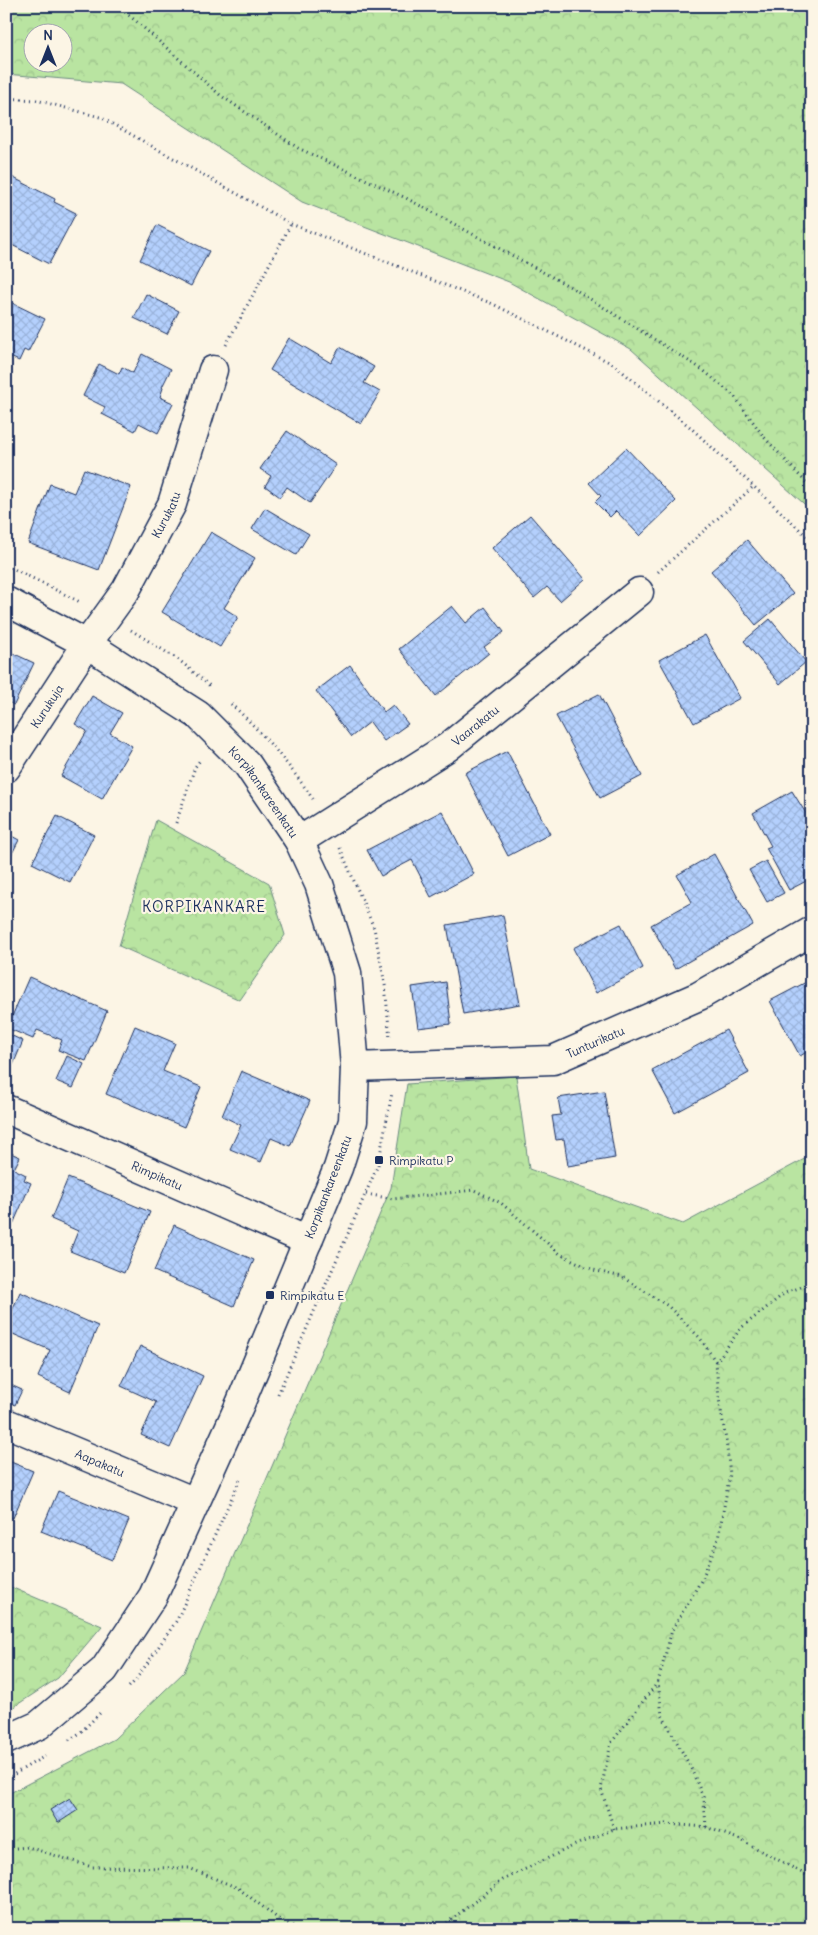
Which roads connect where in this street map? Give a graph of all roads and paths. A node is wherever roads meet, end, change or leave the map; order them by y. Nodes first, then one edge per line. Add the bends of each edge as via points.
1 (117, 6) edge
2 (6, 98) edge
3 (292, 224) junction
4 (213, 370) joint
5 (753, 487) junction
6 (812, 489) edge
7 (812, 541) edge
8 (6, 565) edge
9 (639, 592) joint
10 (6, 601) edge
11 (107, 616) junction
12 (87, 644) junction
13 (217, 693) dead end
14 (225, 699) dead end
15 (240, 712) junction
16 (219, 736) junction
17 (6, 768) edge
18 (328, 822) junction
19 (176, 823) dead end
20 (299, 841) junction
21 (812, 931) edge
22 (393, 1066) junction
23 (355, 1067) junction
24 (6, 1109) edge
25 (366, 1194) junction
26 (308, 1241) junction
27 (812, 1282) edge
28 (716, 1362) junction
29 (277, 1395) dead end
30 (6, 1423) edge
31 (241, 1476) dead end
32 (194, 1502) junction
33 (658, 1682) junction
34 (128, 1688) dead end
35 (107, 1707) dead end
36 (6, 1740) edge
37 (64, 1743) dead end
38 (48, 1753) dead end
39 (6, 1779) edge
40 (706, 1827) junction
41 (614, 1829) junction
42 (6, 1849) edge
43 (812, 1878) edge
44 (300, 1929) edge
45 (439, 1929) edge

1 - 6 path via 220,95 298,148 406,198 576,290 703,370 734,396 764,437
2 - 3 path via 36,100 100,116
3 - 4 path
3 - 5 path via 493,304 613,364 690,427
4 - 11 street, Kurukatu via 172,504 126,590
5 - 7 path
5 - 9 path via 664,564
8 - 11 path
9 - 18 street, Vaarakatu via 448,747
10 - 12 street, Korpikankareenkatu
11 - 12 street, Kurukatu
11 - 13 path via 180,660
12 - 16 street, Korpikankareenkatu via 198,715
12 - 17 street, Kurukuja
14 - 15 path
15 - 16 path
15 - 18 path via 295,773
16 - 19 path via 194,767
16 - 20 street, Korpikankareenkatu via 247,764
18 - 20 street, Vaarakatu
18 - 22 path via 374,928 385,984
20 - 23 street, Korpikankareenkatu via 319,884 347,973
21 - 22 street, Tunturikatu via 699,996 553,1060
22 - 23 street, Tunturikatu
22 - 25 path via 391,1098 379,1160
23 - 26 street, Korpikankareenkatu via 353,1121
24 - 26 street, Rimpikatu
25 - 28 path via 393,1199 474,1190 501,1203 560,1254 593,1270 622,1278 668,1306 700,1338
25 - 29 path
26 - 32 street, Korpikankareenkatu via 240,1404
27 - 28 path via 785,1293 740,1328
28 - 33 path via 718,1399 730,1474 718,1539 702,1579 672,1630
30 - 32 street, Aapakatu
31 - 34 path via 177,1620
32 - 36 street, Korpikankareenkatu via 153,1596 104,1670 39,1725
33 - 40 path via 662,1715 704,1799
33 - 41 path via 611,1743 600,1789
35 - 37 path via 80,1733
38 - 39 path
40 - 41 path via 666,1824
40 - 43 path via 740,1840
41 - 45 path via 503,1880
42 - 44 path via 28,1847 92,1868 189,1868 238,1888 280,1920

